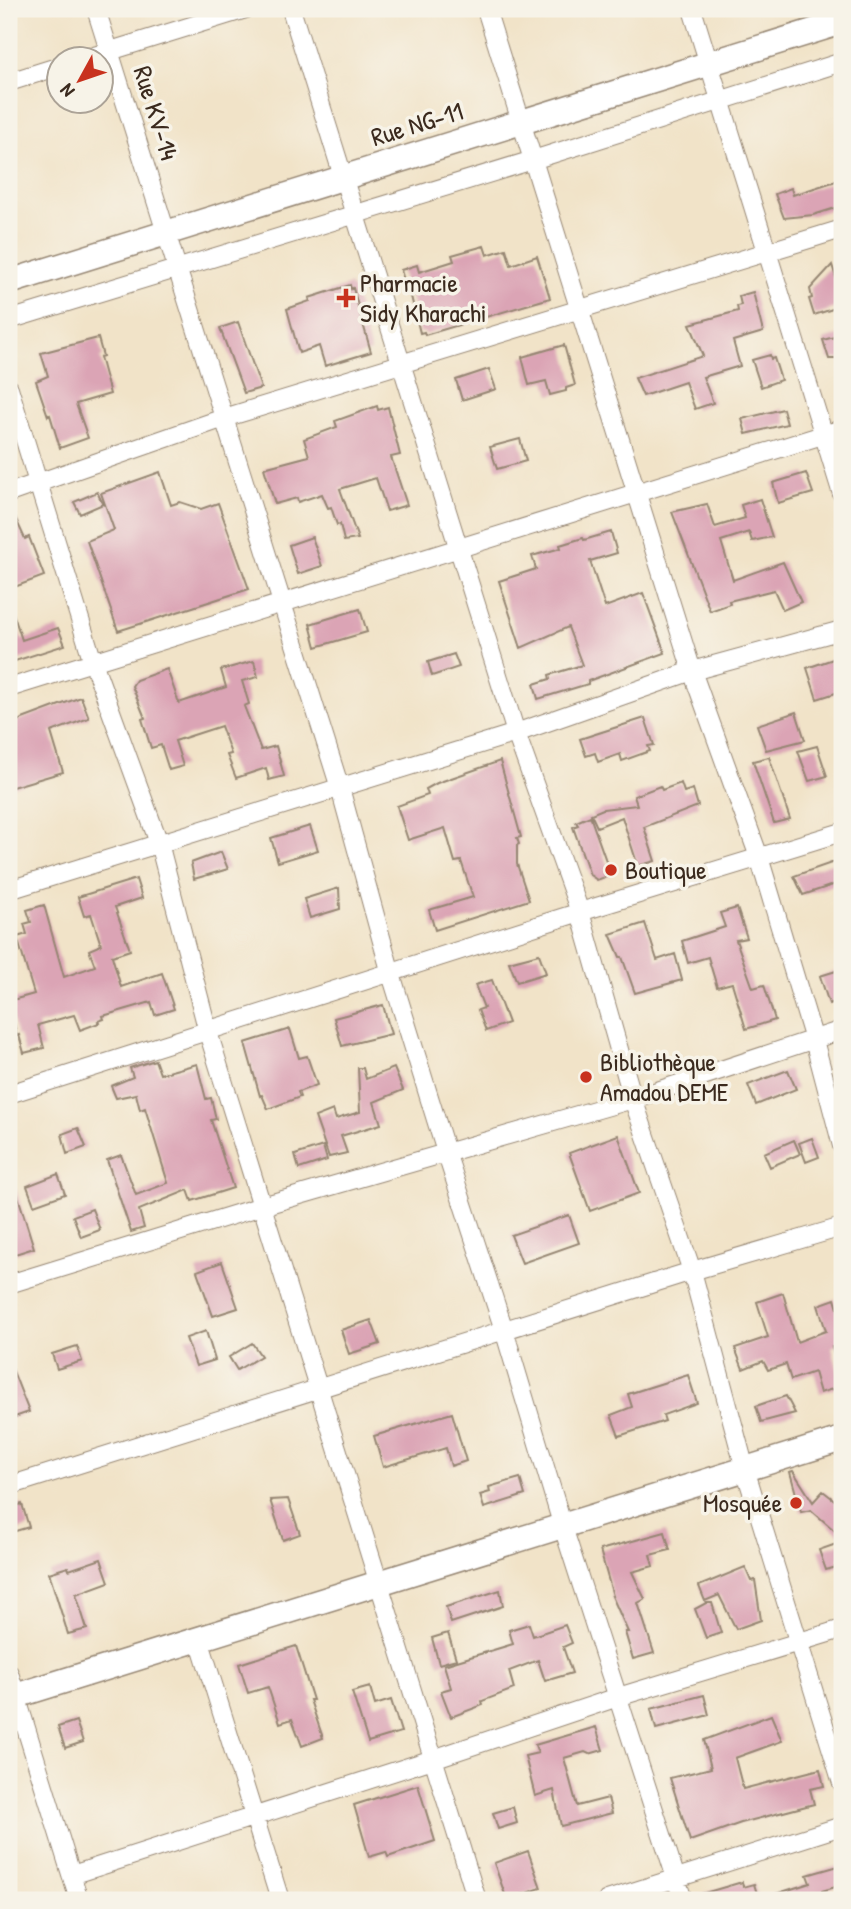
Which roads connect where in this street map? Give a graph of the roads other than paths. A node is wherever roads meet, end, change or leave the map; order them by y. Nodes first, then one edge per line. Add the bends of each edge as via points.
1 (96, 9) edge
2 (246, 9) edge
3 (291, 9) edge
4 (486, 9) edge
5 (692, 9) edge
6 (842, 22) edge
7 (107, 46) edge
8 (116, 49) edge
9 (842, 62) edge
10 (709, 64) junction
11 (46, 70) edge
12 (116, 74) edge
13 (9, 82) edge
14 (720, 100) junction
15 (521, 122) junction
16 (533, 160) junction
17 (344, 177) junction
18 (355, 213) junction
19 (842, 229) edge
20 (165, 233) junction
21 (767, 252) junction
22 (176, 268) junction
23 (9, 282) edge
24 (579, 310) junction
25 (9, 320) edge
26 (402, 364) junction
27 (9, 388) edge
28 (224, 418) junction
29 (842, 429) edge
30 (824, 434) junction
31 (39, 483) junction
32 (9, 493) edge
33 (636, 493) junction
34 (842, 494) edge
35 (459, 548) junction
36 (282, 603) junction
37 (842, 630) edge
38 (93, 662) junction
39 (692, 671) junction
40 (9, 688) edge
41 (516, 733) junction
42 (341, 788) junction
43 (842, 832) edge
44 (159, 843) junction
45 (759, 857) junction
46 (9, 890) edge
47 (580, 912) junction
48 (391, 974) junction
49 (842, 1030) edge
50 (208, 1032) junction
51 (814, 1040) junction
52 (9, 1094) edge
53 (634, 1099) junction
54 (842, 1146) edge
55 (446, 1152) junction
56 (262, 1206) junction
57 (842, 1227) edge
58 (692, 1271) junction
59 (9, 1284) edge
60 (504, 1330) junction
61 (319, 1390) junction
62 (842, 1439) edge
63 (745, 1469) junction
64 (9, 1486) edge
65 (563, 1527) junction
66 (379, 1583) junction
67 (842, 1629) edge
68 (199, 1639) junction
69 (799, 1643) junction
70 (11, 1689) edge
71 (618, 1698) junction
72 (433, 1759) junction
73 (842, 1783) edge
74 (254, 1816) junction
75 (842, 1826) edge
76 (72, 1875) junction
77 (677, 1880) junction
78 (79, 1900) edge
79 (280, 1900) edge
80 (477, 1900) edge
81 (607, 1900) edge
82 (683, 1900) edge

1 - 7 street, Rue KV-14
2 - 8 street
3 - 17 street
4 - 15 street
5 - 10 street
6 - 10 street, Rue NG-11
9 - 14 street
10 - 14 street
10 - 15 street, Rue NG-11
11 - 13 street
12 - 20 street, Rue KV-14
14 - 16 street
14 - 21 street
15 - 16 street
15 - 17 street, Rue NG-11
16 - 18 street
16 - 24 street
17 - 18 street
17 - 20 street, Rue NG-11
18 - 22 street
18 - 26 street
19 - 21 street
20 - 22 street, Rue KV-14
20 - 23 street, Rue NG-11
21 - 24 street
21 - 30 street
22 - 25 street
22 - 28 street, Rue KV-14
24 - 26 street
24 - 33 street
26 - 28 street
26 - 35 street
27 - 31 street
28 - 31 street
28 - 36 street, Rue KV-14
29 - 30 street
30 - 33 street
30 - 34 street
31 - 32 street
31 - 38 street
33 - 35 street
33 - 39 street
35 - 36 street
35 - 41 street
36 - 38 street
36 - 42 street, Rue KV-14
37 - 39 street
38 - 40 street
38 - 44 street
39 - 41 street
39 - 45 street
41 - 42 street
41 - 47 street
42 - 44 street
42 - 48 street, Rue KV-14
43 - 45 street
44 - 46 street
44 - 50 street
45 - 47 street
45 - 51 street
47 - 48 street
47 - 53 street
48 - 50 street
48 - 55 street, Rue KV-14
49 - 51 street
50 - 52 street
50 - 56 street
51 - 53 street
51 - 54 street
53 - 55 street
53 - 58 street
55 - 56 street
55 - 60 street, Rue KV-14
56 - 59 street
56 - 61 street
57 - 58 street
58 - 60 street
58 - 63 street
60 - 61 street
60 - 65 street, Rue KV-14
61 - 64 street
61 - 66 street
62 - 63 street
63 - 65 street
63 - 69 street
65 - 66 street
65 - 71 street, Rue KV-14
66 - 68 street
66 - 72 street
67 - 69 street
68 - 70 street
68 - 74 street
69 - 71 street
69 - 73 street
70 - 76 street
71 - 72 street
71 - 77 street, Rue KV-14
72 - 74 street
72 - 80 street
74 - 76 street
74 - 79 street
75 - 77 street
76 - 78 street
77 - 81 street
77 - 82 street, Rue KV-14

